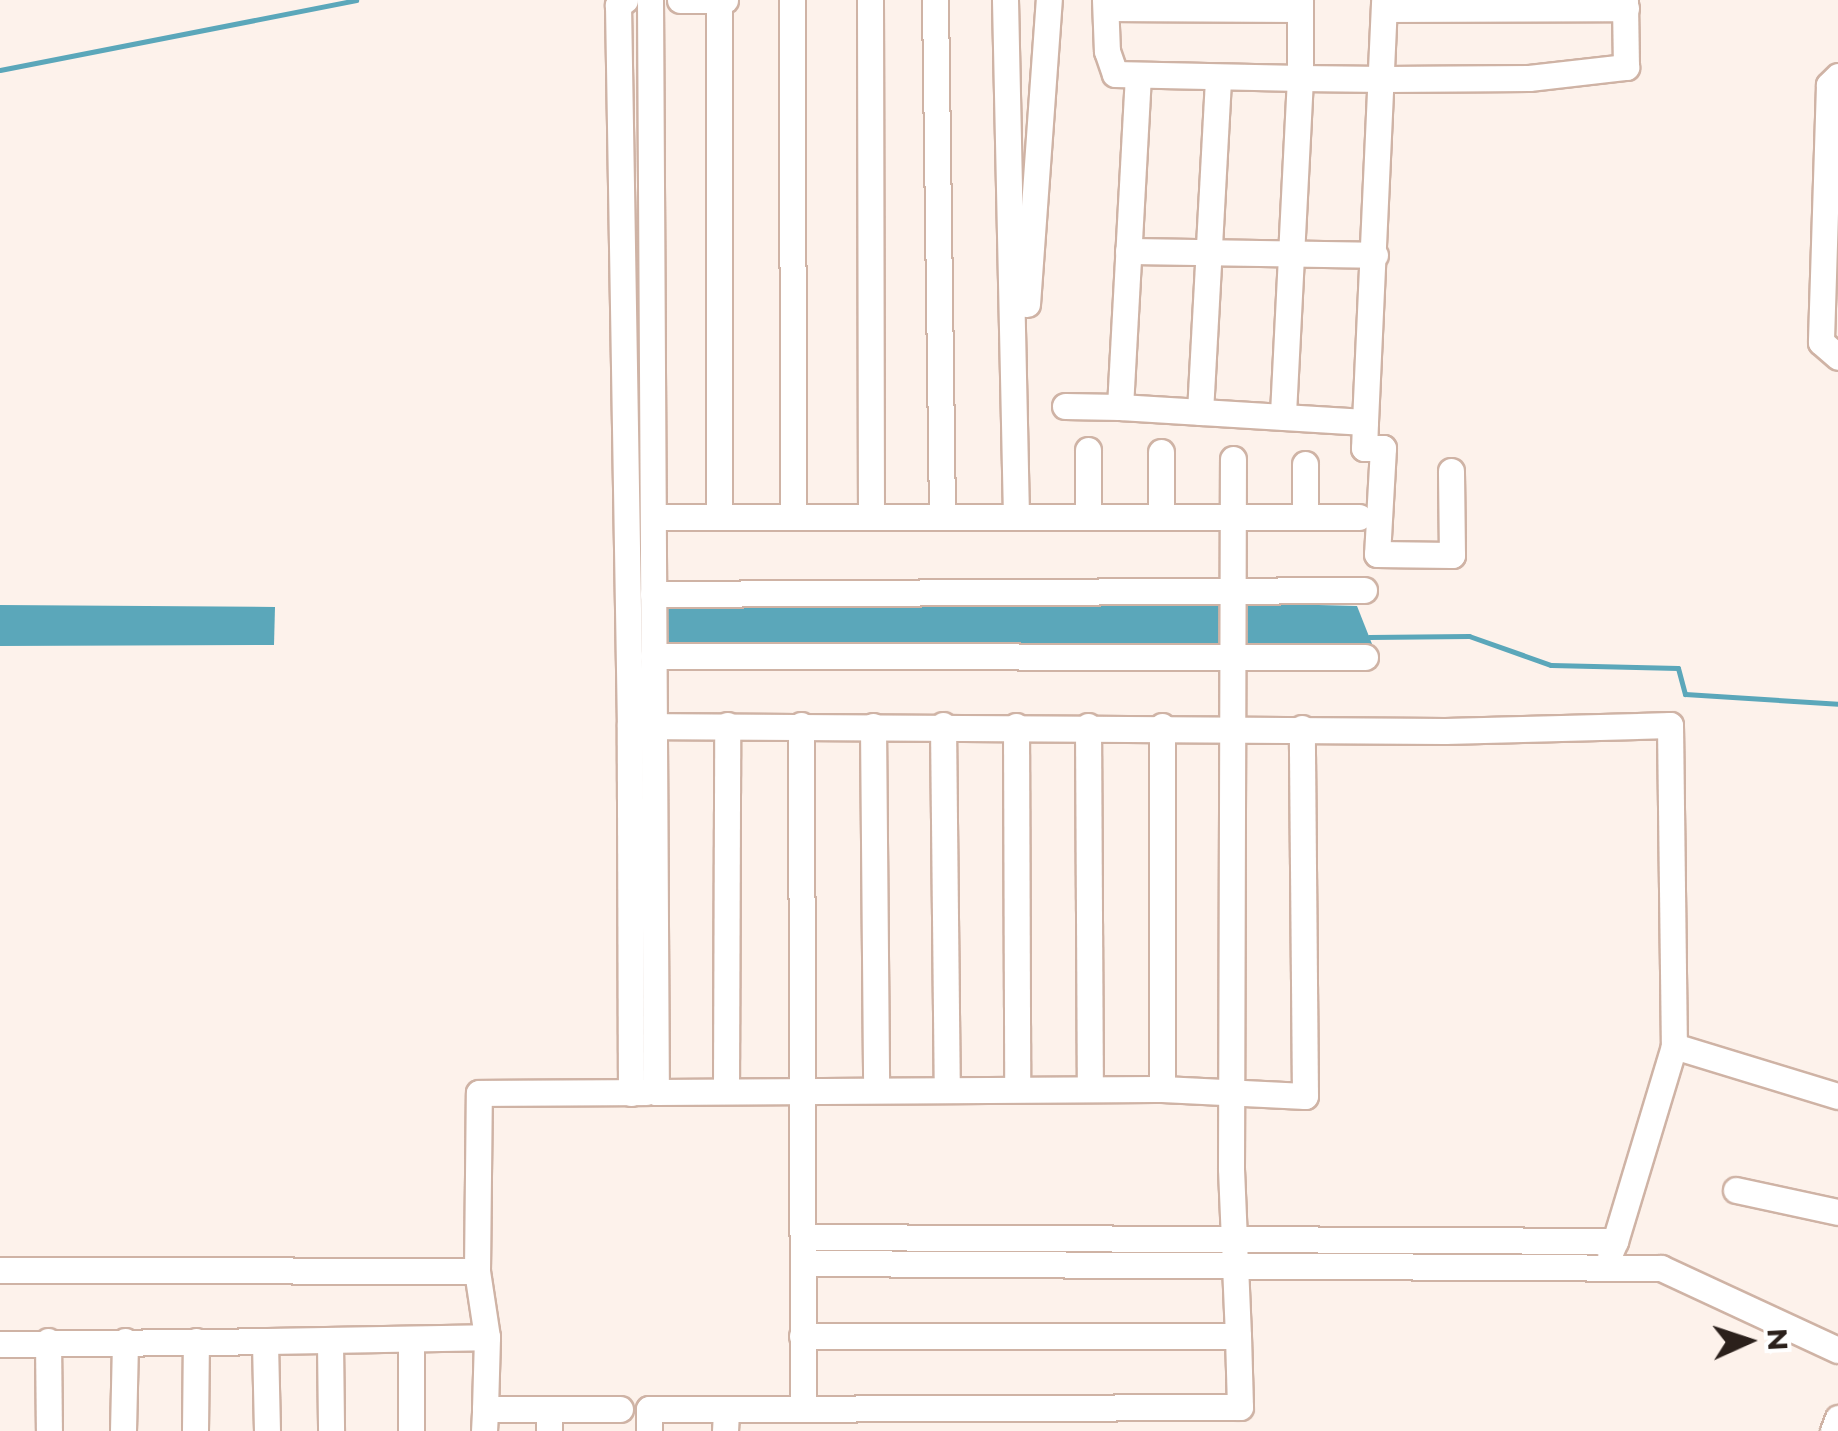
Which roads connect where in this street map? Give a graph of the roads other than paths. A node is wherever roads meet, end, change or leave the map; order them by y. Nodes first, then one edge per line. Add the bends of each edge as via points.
1 (624, 0) edge
2 (650, 0) edge
3 (680, 0) edge
4 (722, 0) edge
5 (792, 0) edge
6 (870, 0) edge
7 (935, 0) edge
8 (1006, 0) edge
9 (1050, 0) edge
10 (1106, 4) edge
11 (1300, 4) edge
12 (1625, 4) edge
13 (1384, 5) edge
14 (1138, 76) junction
15 (1838, 76) edge
16 (1218, 77) junction
17 (1300, 78) junction
18 (1385, 79) junction
19 (1128, 252) junction
20 (1208, 254) junction
21 (1292, 254) junction
22 (1374, 256) junction
23 (1838, 357) edge
24 (1065, 406) dead end
25 (1120, 407) junction
26 (1200, 412) junction
27 (1283, 417) junction
28 (1365, 422) junction
29 (1088, 450) dead end
30 (1016, 451) junction
31 (1161, 452) dead end
32 (1232, 460) dead end
33 (1306, 464) dead end
34 (1451, 471) dead end
35 (720, 516) junction
36 (792, 516) junction
37 (871, 516) junction
38 (942, 516) junction
39 (1016, 516) junction
40 (1088, 516) junction
41 (1161, 516) junction
42 (1233, 516) junction
43 (1306, 516) junction
44 (653, 517) junction
45 (1360, 517) dead end
46 (1364, 590) dead end
47 (1233, 591) junction
48 (653, 594) junction
49 (654, 656) junction
50 (1365, 657) dead end
51 (1234, 658) junction
52 (727, 725) junction
53 (801, 725) junction
54 (642, 726) junction
55 (873, 726) junction
56 (943, 726) junction
57 (1016, 726) junction
58 (1088, 726) junction
59 (1162, 726) junction
60 (1234, 726) junction
61 (1302, 728) junction
62 (1674, 1046) junction
63 (1017, 1088) junction
64 (876, 1089) junction
65 (947, 1089) junction
66 (1090, 1089) junction
67 (1162, 1089) junction
68 (726, 1090) junction
69 (802, 1092) junction
70 (643, 1093) junction
71 (1233, 1096) junction
72 (1838, 1096) edge
73 (1736, 1190) dead end
74 (1838, 1212) edge
75 (1236, 1235) junction
76 (803, 1237) junction
77 (1615, 1241) junction
78 (802, 1263) junction
79 (1237, 1264) junction
80 (1606, 1268) junction
81 (0, 1270) edge
82 (477, 1272) junction
83 (802, 1336) junction
84 (1238, 1336) junction
85 (487, 1337) junction
86 (411, 1339) junction
87 (48, 1341) junction
88 (125, 1341) junction
89 (196, 1341) junction
90 (265, 1342) junction
91 (330, 1342) junction
92 (0, 1344) edge
93 (1838, 1350) edge
94 (803, 1408) junction
95 (1838, 1418) edge
96 (485, 1420) edge
97 (549, 1420) edge
98 (620, 1420) edge
99 (649, 1420) edge
100 (725, 1420) edge
101 (49, 1431) edge
102 (123, 1431) edge
103 (195, 1431) edge
104 (267, 1431) edge
105 (331, 1431) edge
106 (411, 1431) edge
107 (1832, 1431) edge

1 - 54 street via 618,5
2 - 44 street
3 - 4 street
4 - 35 street
5 - 36 street
6 - 37 street
7 - 38 street
8 - 30 street
9 - 30 street
10 - 11 street
10 - 14 street via 1108,64 1115,74
11 - 17 street
12 - 13 street
12 - 18 street via 1626,66 1529,78
13 - 18 street
14 - 16 street
14 - 19 street
15 - 23 street via 1829,85 1821,342
16 - 17 street
16 - 20 street
17 - 18 street
17 - 21 street
18 - 22 street
19 - 20 street
19 - 25 street
20 - 21 street
20 - 26 street
21 - 22 street
21 - 27 street
22 - 28 street
24 - 25 street
25 - 26 street
26 - 27 street
27 - 28 street
28 - 34 street via 1364,448 1383,448 1377,554 1452,555
29 - 40 street
30 - 39 street
31 - 41 street
32 - 42 street
33 - 43 street
35 - 36 street
35 - 44 street
36 - 37 street
37 - 38 street
38 - 39 street
39 - 40 street
40 - 41 street
41 - 42 street
42 - 43 street
42 - 47 street
43 - 45 street
44 - 48 street
46 - 47 street
47 - 48 street
47 - 51 street
48 - 49 street
49 - 51 street
49 - 54 street
50 - 51 street
51 - 60 street
52 - 53 street
52 - 54 street
52 - 68 street
53 - 55 street
53 - 69 street
54 - 70 street
55 - 56 street
55 - 64 street
56 - 57 street
56 - 65 street
57 - 58 street
57 - 63 street
58 - 59 street
58 - 66 street
59 - 60 street
59 - 67 street
60 - 61 street
60 - 71 street
61 - 62 street via 1670,726
61 - 71 street via 1305,1096
62 - 72 street
62 - 77 street
63 - 65 street
63 - 66 street
64 - 65 street
64 - 69 street
66 - 67 street
67 - 71 street
68 - 69 street
68 - 70 street
69 - 76 street
70 - 82 street via 479,1093
71 - 75 street
73 - 74 street
75 - 76 street
75 - 77 street
75 - 79 street
76 - 78 street
77 - 80 street
78 - 79 street
78 - 83 street
79 - 80 street
79 - 84 street
80 - 93 street via 1670,1270
81 - 82 street
82 - 85 street
83 - 84 street
83 - 94 street
84 - 94 street via 1240,1408
85 - 86 street
85 - 96 street
86 - 91 street
86 - 106 street
87 - 88 street
87 - 92 street
87 - 101 street
88 - 89 street
88 - 102 street
89 - 90 street
89 - 103 street
90 - 91 street
90 - 104 street
91 - 105 street
94 - 100 street
95 - 107 street
96 - 97 street
97 - 98 street
98 - 99 street
99 - 100 street

